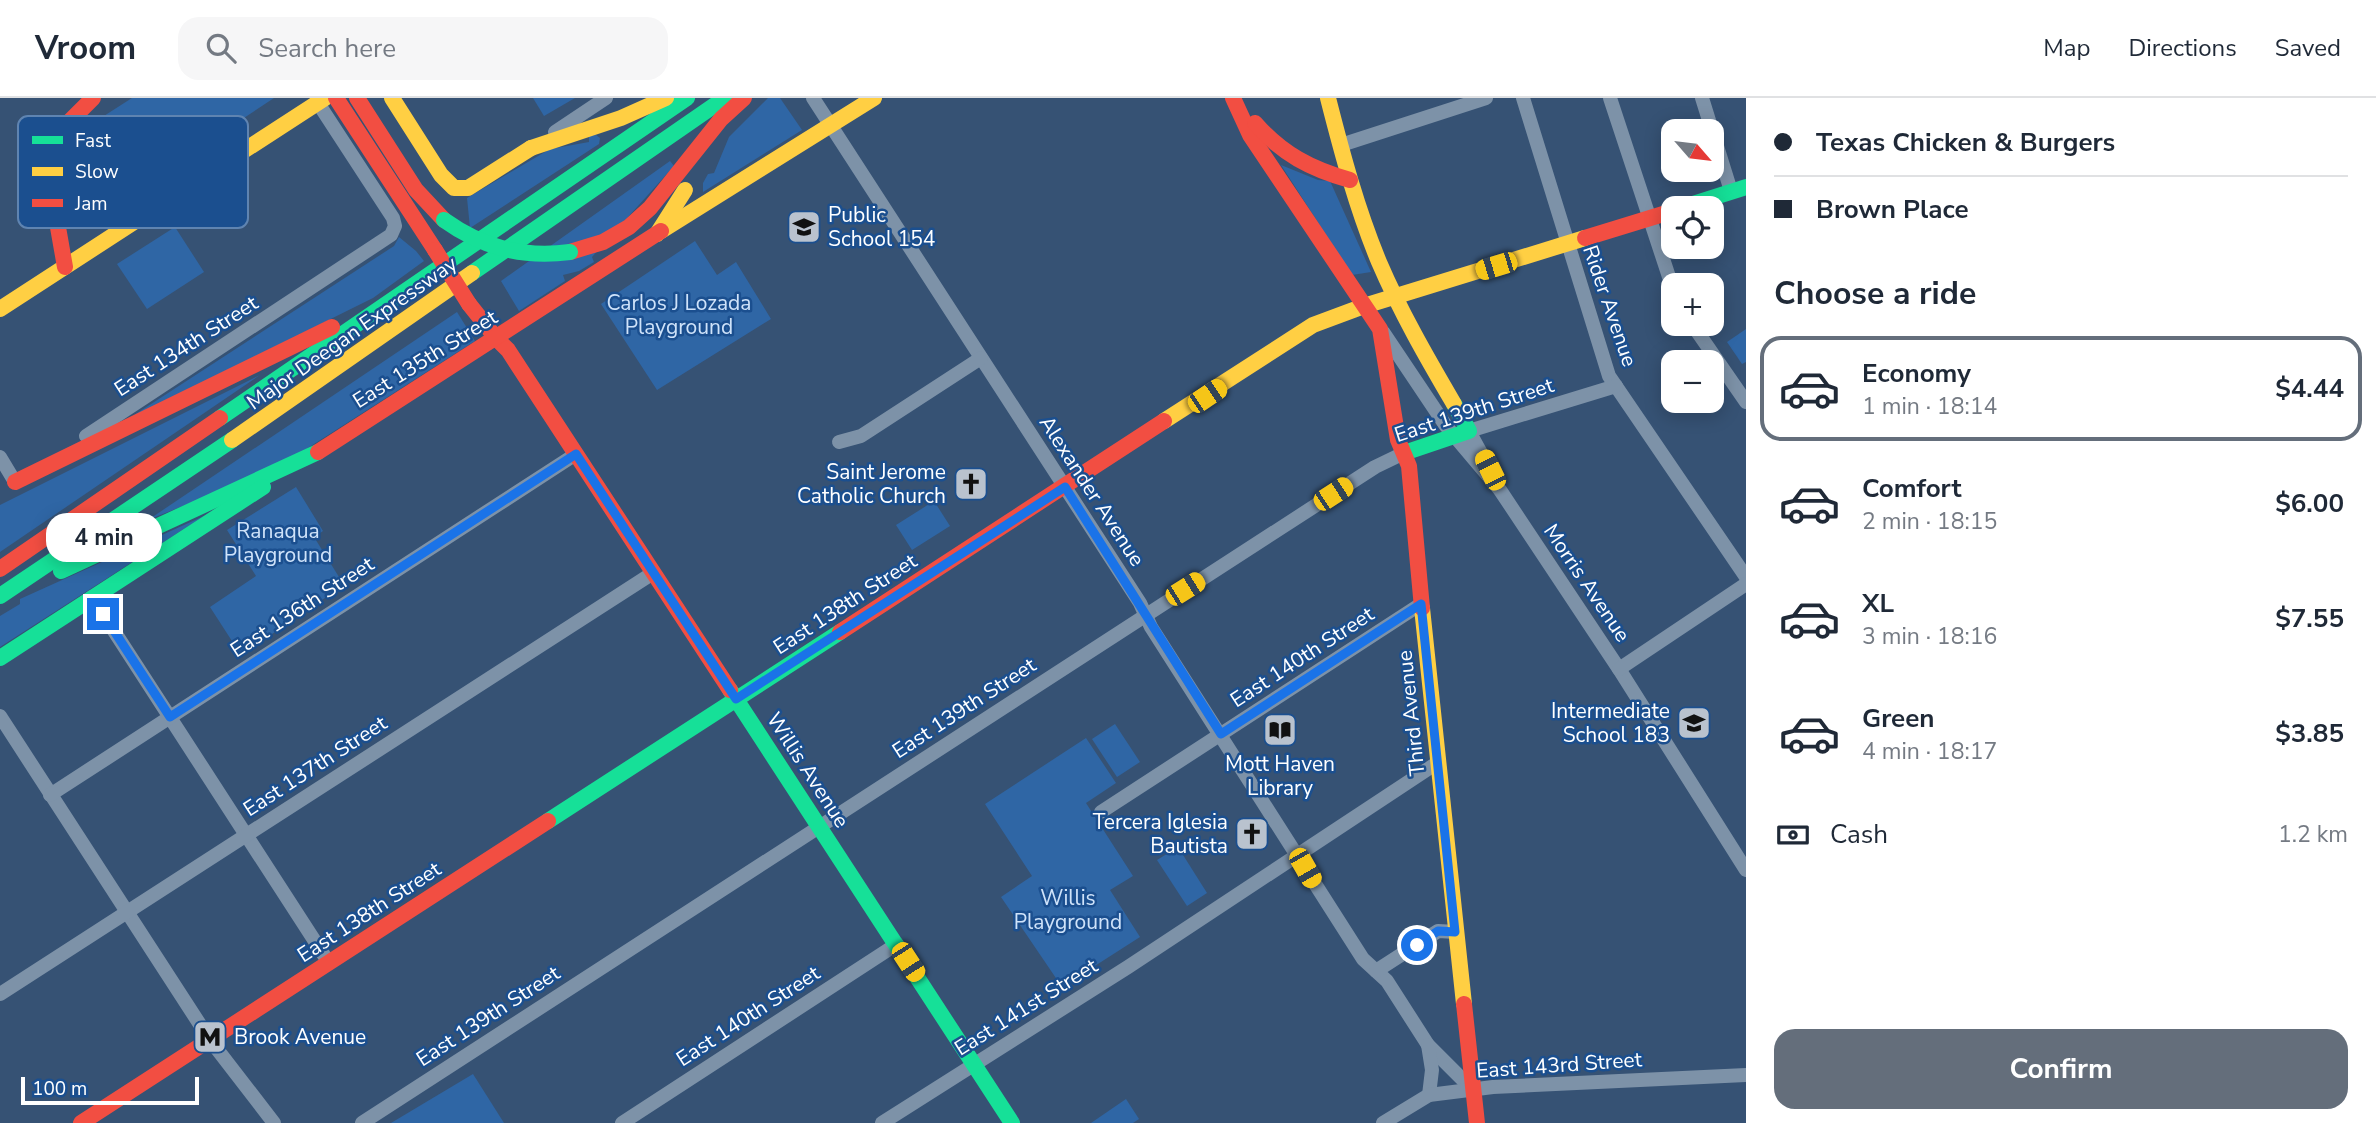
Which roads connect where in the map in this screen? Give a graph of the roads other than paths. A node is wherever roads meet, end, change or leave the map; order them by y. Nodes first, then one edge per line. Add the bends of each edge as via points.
1 (93, 98) edge
2 (336, 98) edge
3 (392, 98) edge
4 (607, 98) edge
5 (667, 98) edge
6 (687, 98) edge
7 (725, 98) edge
8 (744, 98) edge
9 (757, 98) edge
10 (813, 98) edge
11 (874, 98) edge
12 (1234, 98) edge
13 (1328, 98) edge
14 (1486, 98) edge
15 (1523, 98) edge
16 (1610, 98) edge
17 (1702, 98) edge
18 (321, 100) edge
19 (360, 102) edge
20 (74, 116) edge
21 (830, 124) junction
22 (1341, 145) junction
23 (248, 148) edge
24 (531, 148) junction
25 (1350, 180) junction
26 (1738, 189) edge
27 (1717, 196) edge
28 (1661, 215) edge
29 (1648, 219) junction
30 (57, 228) edge
31 (125, 228) edge
32 (657, 233) junction
33 (1567, 244) junction
34 (65, 267) junction
35 (1667, 273) edge
36 (414, 286) junction
37 (1396, 297) junction
38 (1364, 306) junction
39 (0, 309) edge
40 (1380, 328) junction
41 (1700, 336) edge
42 (496, 338) junction
43 (981, 358) junction
44 (1616, 386) junction
45 (1746, 402) edge
46 (1462, 433) junction
47 (839, 442) dead end
48 (318, 452) junction
49 (1404, 453) junction
50 (576, 454) junction
51 (0, 457) edge
52 (15, 482) junction
53 (1065, 487) junction
54 (0, 492) edge
55 (0, 569) edge
56 (653, 573) junction
57 (1746, 577) edge
58 (1746, 584) edge
59 (0, 597) edge
60 (92, 597) junction
61 (1421, 604) junction
62 (1146, 615) junction
63 (0, 657) edge
64 (1619, 669) junction
65 (736, 699) junction
66 (0, 716) edge
67 (170, 717) junction
68 (1221, 734) junction
69 (1437, 763) junction
70 (50, 794) junction
71 (1101, 812) dead end
72 (819, 826) junction
73 (246, 835) junction
74 (1297, 856) junction
75 (1746, 870) edge
76 (127, 911) junction
77 (1455, 932) junction
78 (897, 944) junction
79 (329, 963) junction
80 (1376, 971) junction
81 (0, 994) edge
82 (210, 1040) junction
83 (1429, 1045) junction
84 (974, 1064) junction
85 (1746, 1075) edge
86 (1474, 1091) junction
87 (1429, 1095) junction
88 (82, 1123) edge
89 (274, 1123) edge
90 (362, 1123) edge
91 (622, 1123) edge
92 (882, 1123) edge
93 (1012, 1123) edge
94 (1383, 1123) edge
95 (1477, 1123) edge

1 - 20 main road
2 - 42 main road, Willis Avenue, bridge via 469,304
3 - 24 main road via 446,182 458,189 473,185
4 - 24 street
5 - 24 main road
6 - 36 main road, Major Deegan Expressway
7 - 59 main road, Major Deegan Expressway
8 - 19 main road, bridge via 712,127 673,184 643,217 607,241 540,255 500,250 444,220 412,184
9 - 32 main road via 719,139
10 - 21 street, Alexander Avenue
11 - 21 main road, East 135th Street
12 - 25 main road via 1287,156
12 - 38 main road, Third Avenue via 1250,135
13 - 22 main road
14 - 22 street
15 - 33 street, Rider Avenue
16 - 29 street
17 - 26 street
18 - 23 main road
18 - 52 street, East 134th Street via 393,218 393,232
21 - 32 main road, East 135th Street
21 - 43 street, Alexander Avenue
22 - 25 main road
25 - 37 main road via 1369,238
26 - 27 main road
28 - 29 main road, East 138th Street
29 - 33 main road, East 138th Street
29 - 35 street
30 - 34 main road
31 - 34 main road
32 - 42 main road, East 135th Street
33 - 37 main road, East 138th Street
33 - 44 street, Rider Avenue via 1601,358
34 - 39 main road
36 - 52 main road
36 - 55 main road, Major Deegan Expressway
37 - 38 main road, East 138th Street
37 - 46 main road
38 - 40 main road, Third Avenue
38 - 53 main road, East 138th Street via 1302,331
40 - 46 street
40 - 49 main road, Third Avenue
41 - 45 street
42 - 48 main road, East 135th Street
42 - 50 main road, Willis Avenue
43 - 47 street via 861,436
43 - 53 street, Alexander Avenue
44 - 46 street, East 139th Street
44 - 57 street, Rider Avenue
46 - 49 main road, East 139th Street
46 - 64 street, Morris Avenue
48 - 59 main road
48 - 60 main road, East 135th Street
49 - 61 main road, Third Avenue via 1409,466
49 - 62 street, East 139th Street via 1375,467
50 - 56 main road, Willis Avenue
50 - 67 street, East 136th Street
51 - 52 street
52 - 54 street, East 134th Street
53 - 62 street, Alexander Avenue
53 - 65 main road, East 138th Street
56 - 65 main road, Willis Avenue
56 - 73 street, East 137th Street
58 - 64 street
60 - 63 main road, East 135th Street
60 - 67 street
61 - 68 street, East 140th Street
61 - 69 main road, Third Avenue
62 - 68 street, Alexander Avenue
62 - 72 street, East 139th Street
64 - 75 street, Morris Avenue
65 - 72 main road, Willis Avenue
65 - 79 main road, East 138th Street
66 - 70 street
67 - 70 street, East 136th Street
67 - 73 street
68 - 71 street, East 140th Street
68 - 74 street, Alexander Avenue
69 - 74 street, East 141st Street
69 - 77 main road, Third Avenue
70 - 76 street
72 - 78 main road, Willis Avenue
72 - 90 street, East 139th Street
73 - 76 street, East 137th Street
73 - 79 street
74 - 80 street, Alexander Avenue via 1363,959
74 - 84 street, East 141st Street
76 - 81 street, East 137th Street
76 - 82 street
77 - 80 street via 1438,931
77 - 86 main road, Third Avenue
78 - 84 main road, Willis Avenue
78 - 91 street, East 140th Street
79 - 82 main road, East 138th Street
80 - 83 street, Alexander Avenue
82 - 88 main road, East 138th Street
82 - 89 street
83 - 86 street, Alexander Avenue
83 - 87 street
84 - 92 street, East 141st Street
84 - 93 main road, Willis Avenue
85 - 86 street, East 143rd Street
86 - 87 street, East 143rd Street
86 - 95 main road, Third Avenue
87 - 94 street, East 143rd Street

